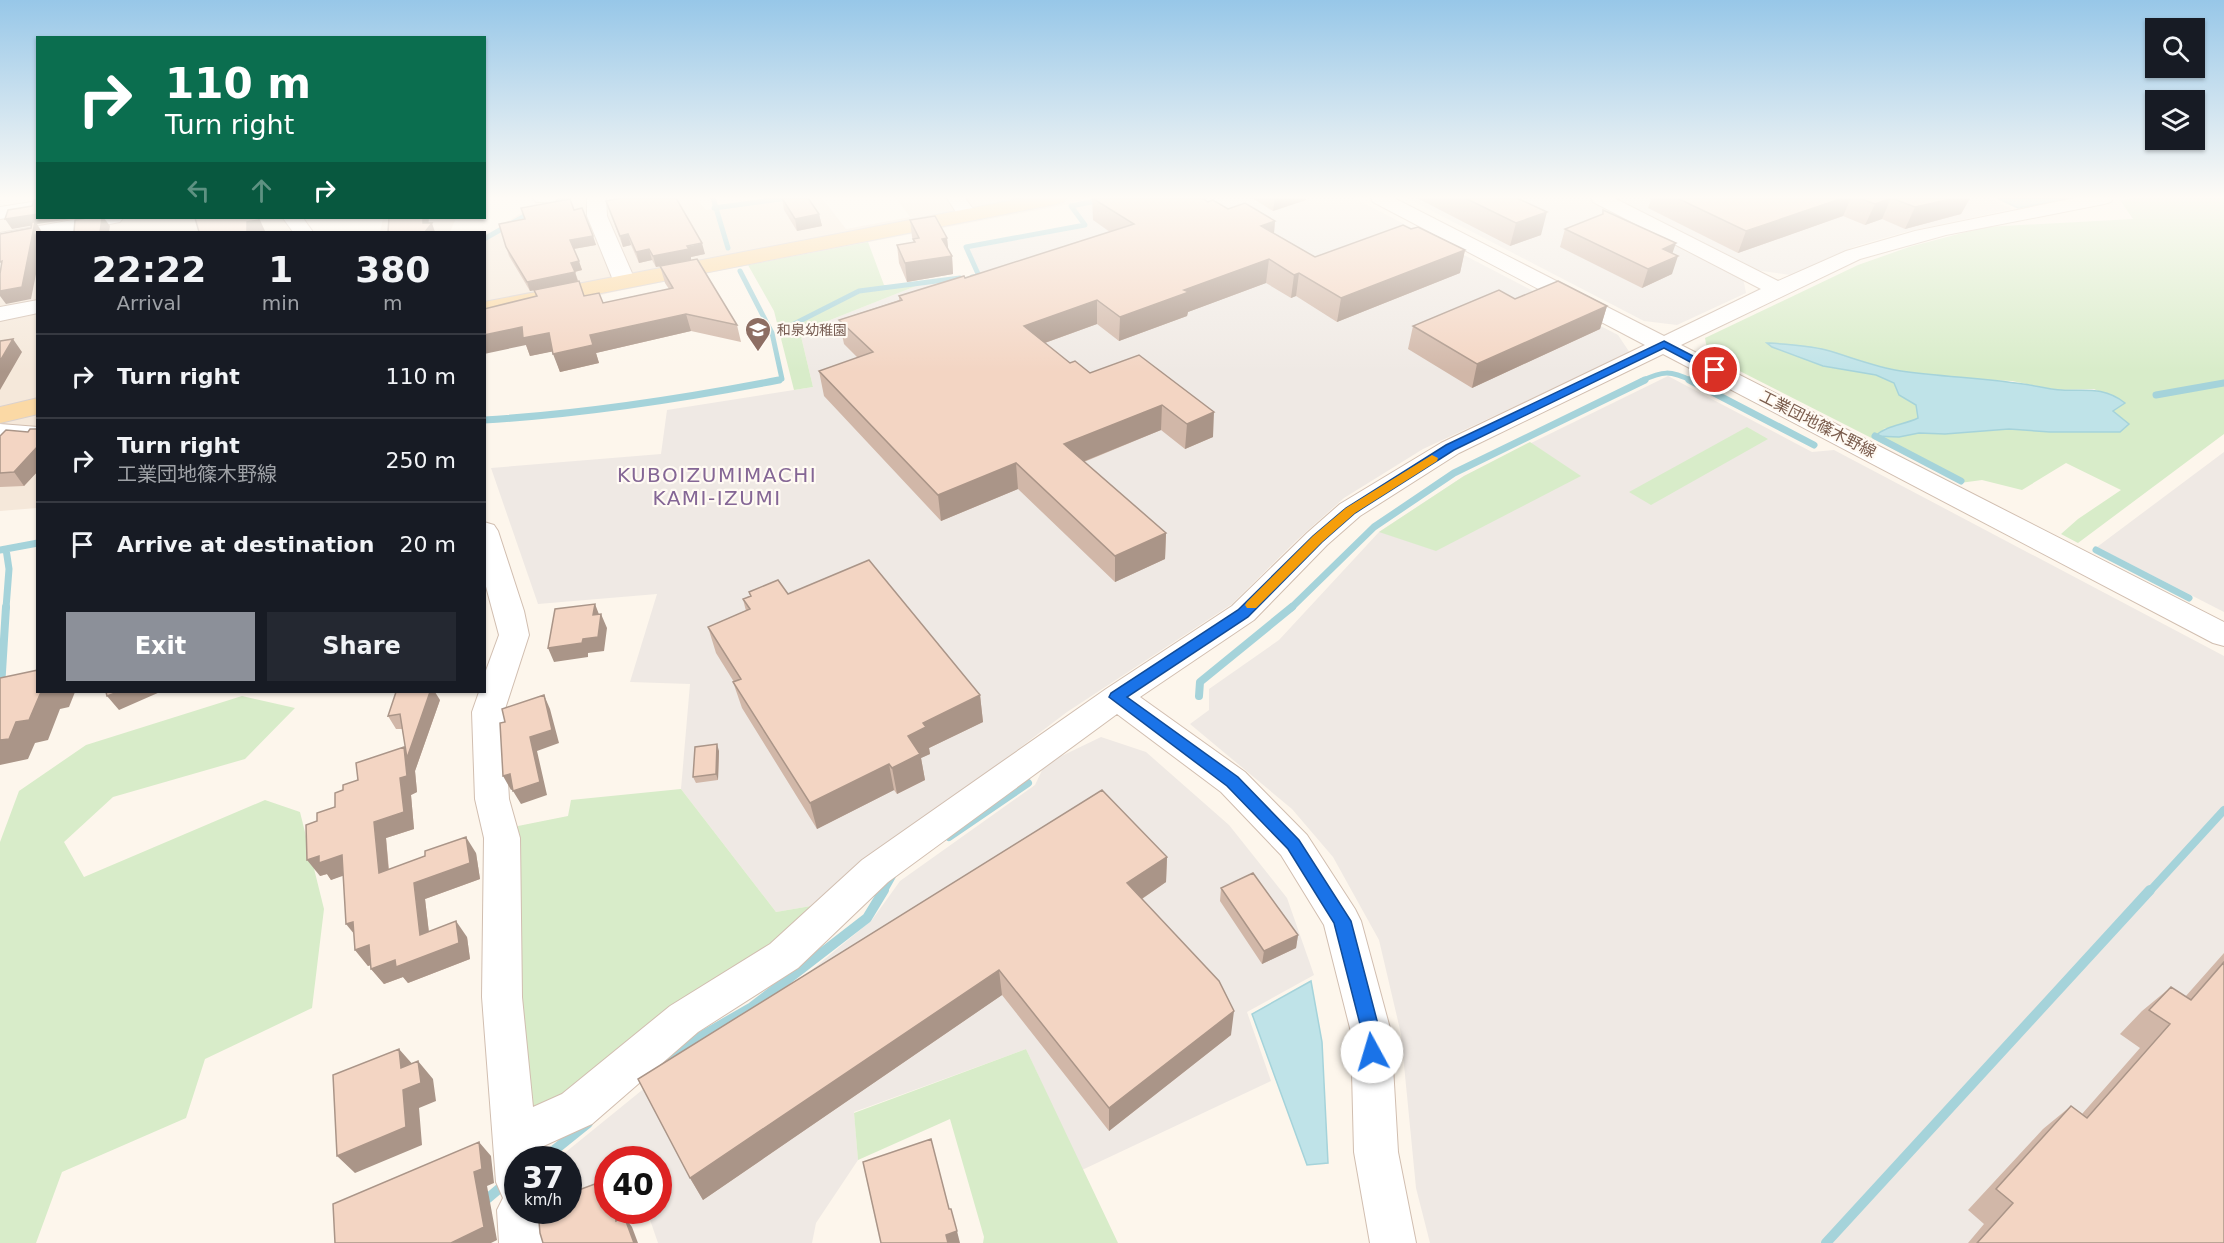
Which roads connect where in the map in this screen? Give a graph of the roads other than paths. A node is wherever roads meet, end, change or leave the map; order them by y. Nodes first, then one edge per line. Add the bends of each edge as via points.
1 (614, 256) edge
2 (735, 256) edge
3 (1493, 256) edge
4 (1713, 256) edge
5 (1851, 256) edge
6 (624, 280) junction
7 (1778, 289) junction
8 (36, 306) edge
9 (486, 309) edge
10 (0, 314) edge
11 (1664, 344) junction
12 (36, 406) edge
13 (0, 415) edge
14 (0, 432) edge
15 (36, 435) edge
16 (486, 537) edge
17 (2224, 635) edge
18 (1116, 697) junction
19 (514, 1137) junction
20 (515, 1146) edge
21 (521, 1224) edge
22 (522, 1243) edge
23 (1393, 1243) edge

1 - 6 street
2 - 6 main road
3 - 11 street, 工業団地篠木野線
4 - 7 street
5 - 7 street
6 - 9 main road
7 - 11 street
8 - 10 street
11 - 17 street, 工業団地篠木野線
11 - 18 street via 1450,448 1350,510 1243,613
12 - 13 main road
14 - 15 street
16 - 19 street via 514,635 488,711 492,799 502,838 502,997
18 - 19 street via 875,871 784,956 684,1019 577,1109
18 - 23 street via 1233,782 1294,844 1342,921 1371,1032 1376,1152
19 - 20 street
21 - 22 street

